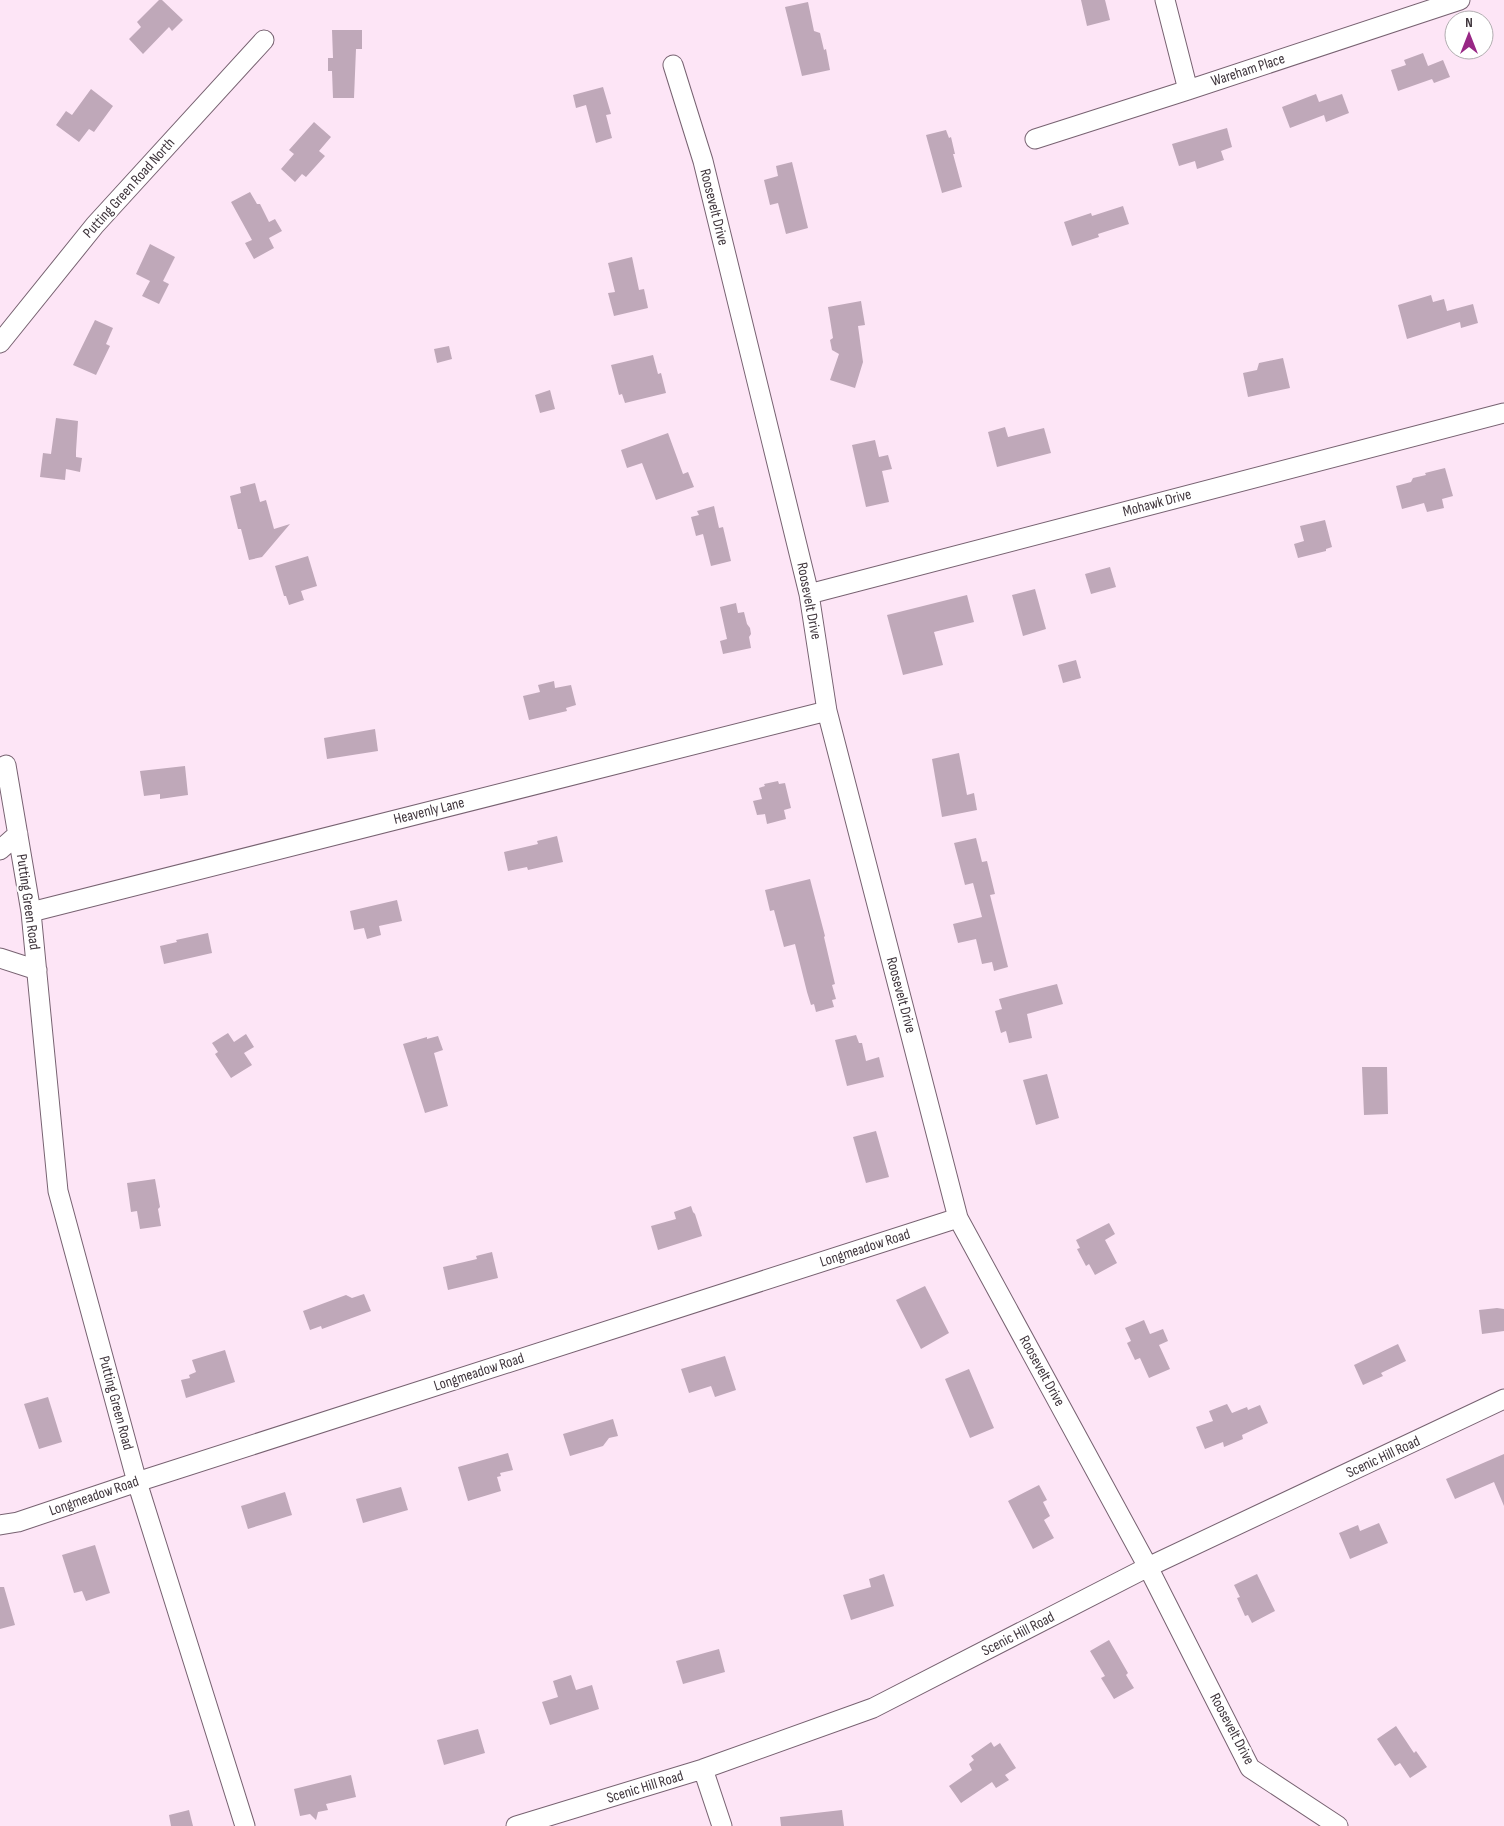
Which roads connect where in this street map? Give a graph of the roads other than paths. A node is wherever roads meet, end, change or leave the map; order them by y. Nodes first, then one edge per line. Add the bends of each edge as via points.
1 (1165, 0) edge
2 (1460, 0) edge
3 (264, 40) dead end
4 (674, 65) dead end
5 (1188, 90) junction
6 (1035, 139) dead end
7 (0, 343) edge
8 (1504, 413) edge
9 (809, 594) junction
10 (827, 711) junction
11 (6, 765) dead end
12 (18, 834) junction
13 (0, 850) edge
14 (31, 912) junction
15 (0, 958) edge
16 (37, 970) junction
17 (958, 1218) junction
18 (1504, 1400) edge
19 (137, 1482) junction
20 (0, 1525) edge
21 (1148, 1567) junction
22 (703, 1769) junction
23 (245, 1826) edge
24 (516, 1826) edge
25 (722, 1826) edge
26 (1338, 1826) edge

1 - 5 street
2 - 5 street, Wareham Place
3 - 7 street, Putting Green Road North via 95,224
4 - 9 street, Roosevelt Drive via 703,161
5 - 6 street, Wareham Place
8 - 9 street, Mohawk Drive
9 - 10 street, Roosevelt Drive
10 - 14 street, Heavenly Lane
10 - 17 street, Roosevelt Drive
11 - 12 street, Putting Green Road
12 - 13 street, Putting Green Road
12 - 14 street, Putting Green Road
14 - 16 street, Putting Green Road
15 - 16 street, Putting Green Road
16 - 19 street, Putting Green Road via 58,1191
17 - 19 street, Longmeadow Road
17 - 21 street, Roosevelt Drive
18 - 21 street, Scenic Hill Road
19 - 20 street, Longmeadow Road via 18,1522
19 - 23 street, Putting Green Road
21 - 22 street, Scenic Hill Road via 874,1708
21 - 26 street, Roosevelt Drive via 1250,1768
22 - 24 street, Scenic Hill Road
22 - 25 street

